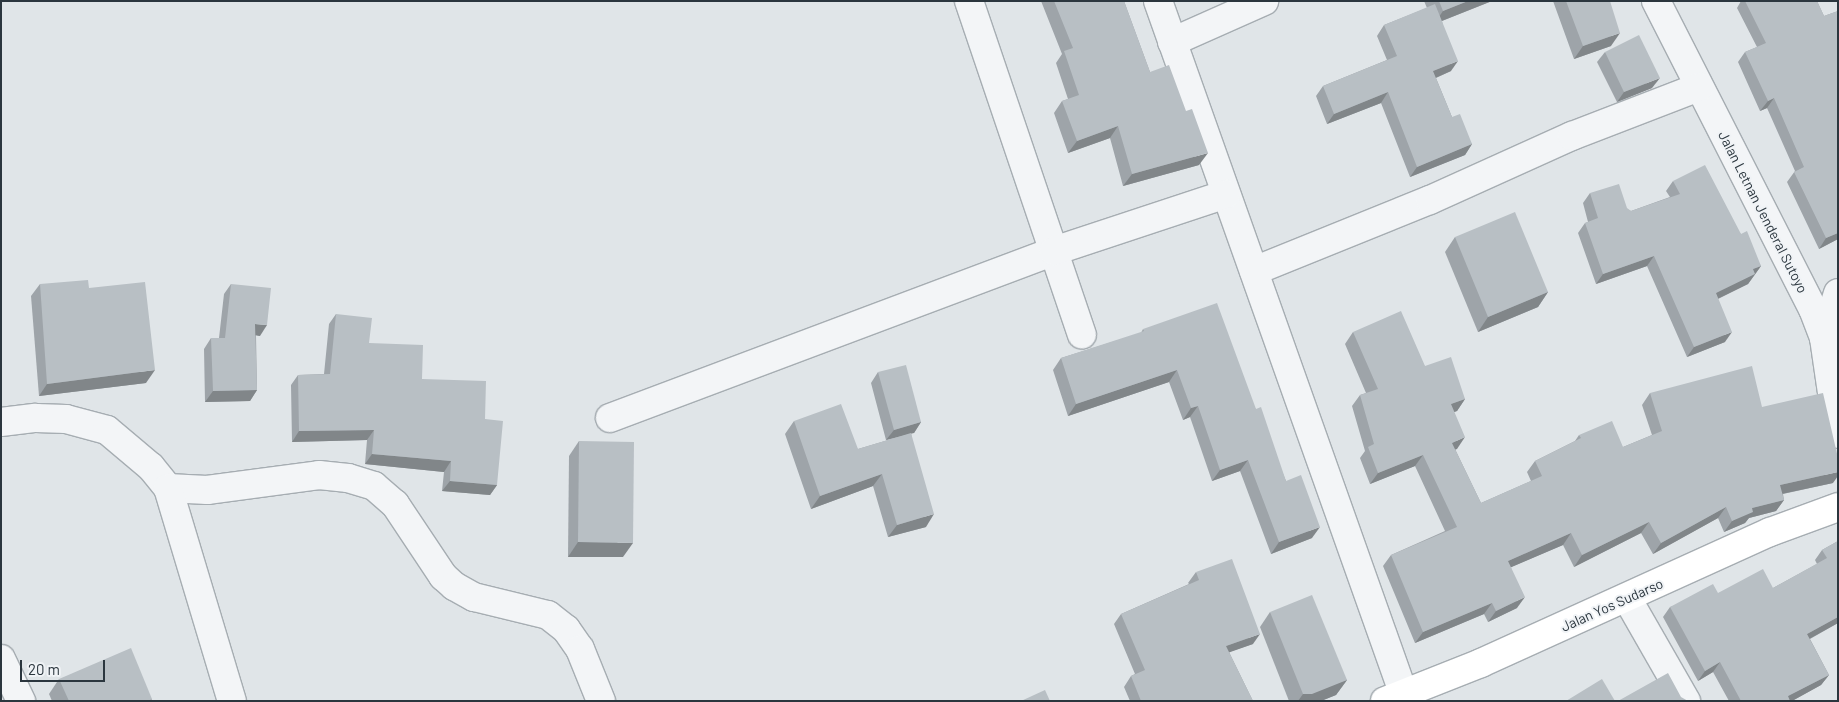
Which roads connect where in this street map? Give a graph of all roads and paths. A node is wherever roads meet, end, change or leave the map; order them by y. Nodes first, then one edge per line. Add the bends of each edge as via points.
1 (969, 1) edge
2 (1158, 1) edge
3 (1264, 1) edge
4 (1656, 1) edge
5 (1172, 42) junction
6 (1699, 87) junction
7 (1226, 194) junction
8 (1054, 251) junction
9 (1254, 271) junction
10 (1838, 293) edge
11 (1082, 334) dead end
12 (1824, 338) junction
13 (610, 418) dead end
14 (1, 422) edge
15 (1838, 434) edge
16 (168, 488) junction
17 (1838, 507) edge
18 (1627, 598) junction
19 (1, 659) edge
20 (1394, 697) edge
21 (21, 701) edge
22 (232, 701) edge
23 (601, 701) edge
24 (1686, 701) edge

1 - 8 street
2 - 5 street
3 - 5 street
4 - 6 street, Jalan Letnan Jenderal Sutoyo
5 - 7 street
6 - 9 street via 1572,136 1430,200
6 - 12 street, Jalan Letnan Jenderal Sutoyo via 1813,309
7 - 8 street
7 - 9 street
8 - 11 street
8 - 13 street
9 - 20 street
10 - 12 street
12 - 15 street, Jalan Letnan Jenderal Sutoyo
14 - 16 street via 66,419 107,430 151,467
16 - 22 street
16 - 23 street via 206,490 319,475 348,478 374,486 395,504 443,576 454,586 474,597 548,616 566,629 580,649
17 - 18 main road, Jalan Yos Sudarso via 1770,532
18 - 20 main road, Jalan Yos Sudarso via 1481,664
18 - 24 street
19 - 21 street

